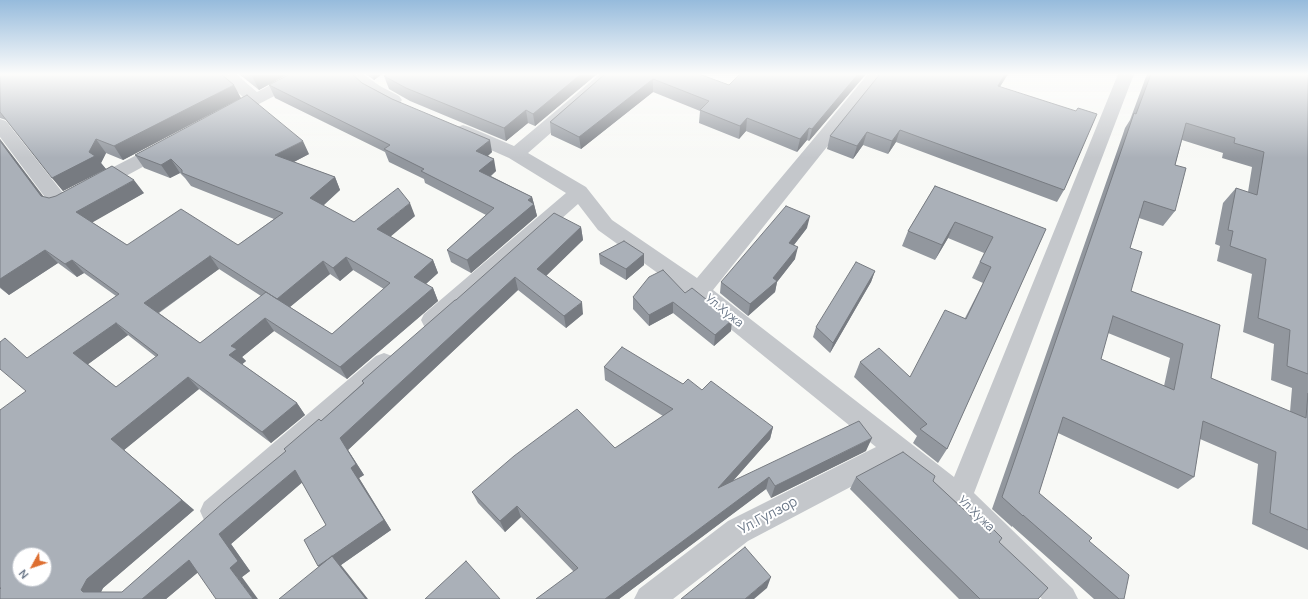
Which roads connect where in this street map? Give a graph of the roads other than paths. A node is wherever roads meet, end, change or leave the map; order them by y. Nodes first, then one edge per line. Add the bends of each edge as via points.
1 (249, 102) edge
2 (402, 102) edge
3 (577, 102) edge
4 (854, 102) edge
5 (1115, 102) edge
6 (410, 109) edge
7 (213, 121) edge
8 (445, 124) edge
9 (0, 125) edge
10 (178, 140) edge
11 (516, 154) junction
12 (579, 192) junction
13 (699, 291) junction
14 (416, 334) edge
15 (398, 350) edge
16 (897, 449) junction
17 (960, 497) junction
18 (200, 524) edge
19 (649, 599) edge
20 (1063, 599) edge

1 - 7 street
2 - 6 street
3 - 11 street
4 - 13 street
5 - 17 street
8 - 11 street, Ул.Хужа
9 - 10 street via 60,203
11 - 12 street, Ул.Хужа
12 - 13 street, Ул.Хужа via 604,225
12 - 14 street
13 - 16 street, Ул.Хужа
15 - 18 street
16 - 17 street, Ул.Хужа
16 - 19 street, Ул.Гулзор via 738,532
17 - 20 street, Ул.Хужа

